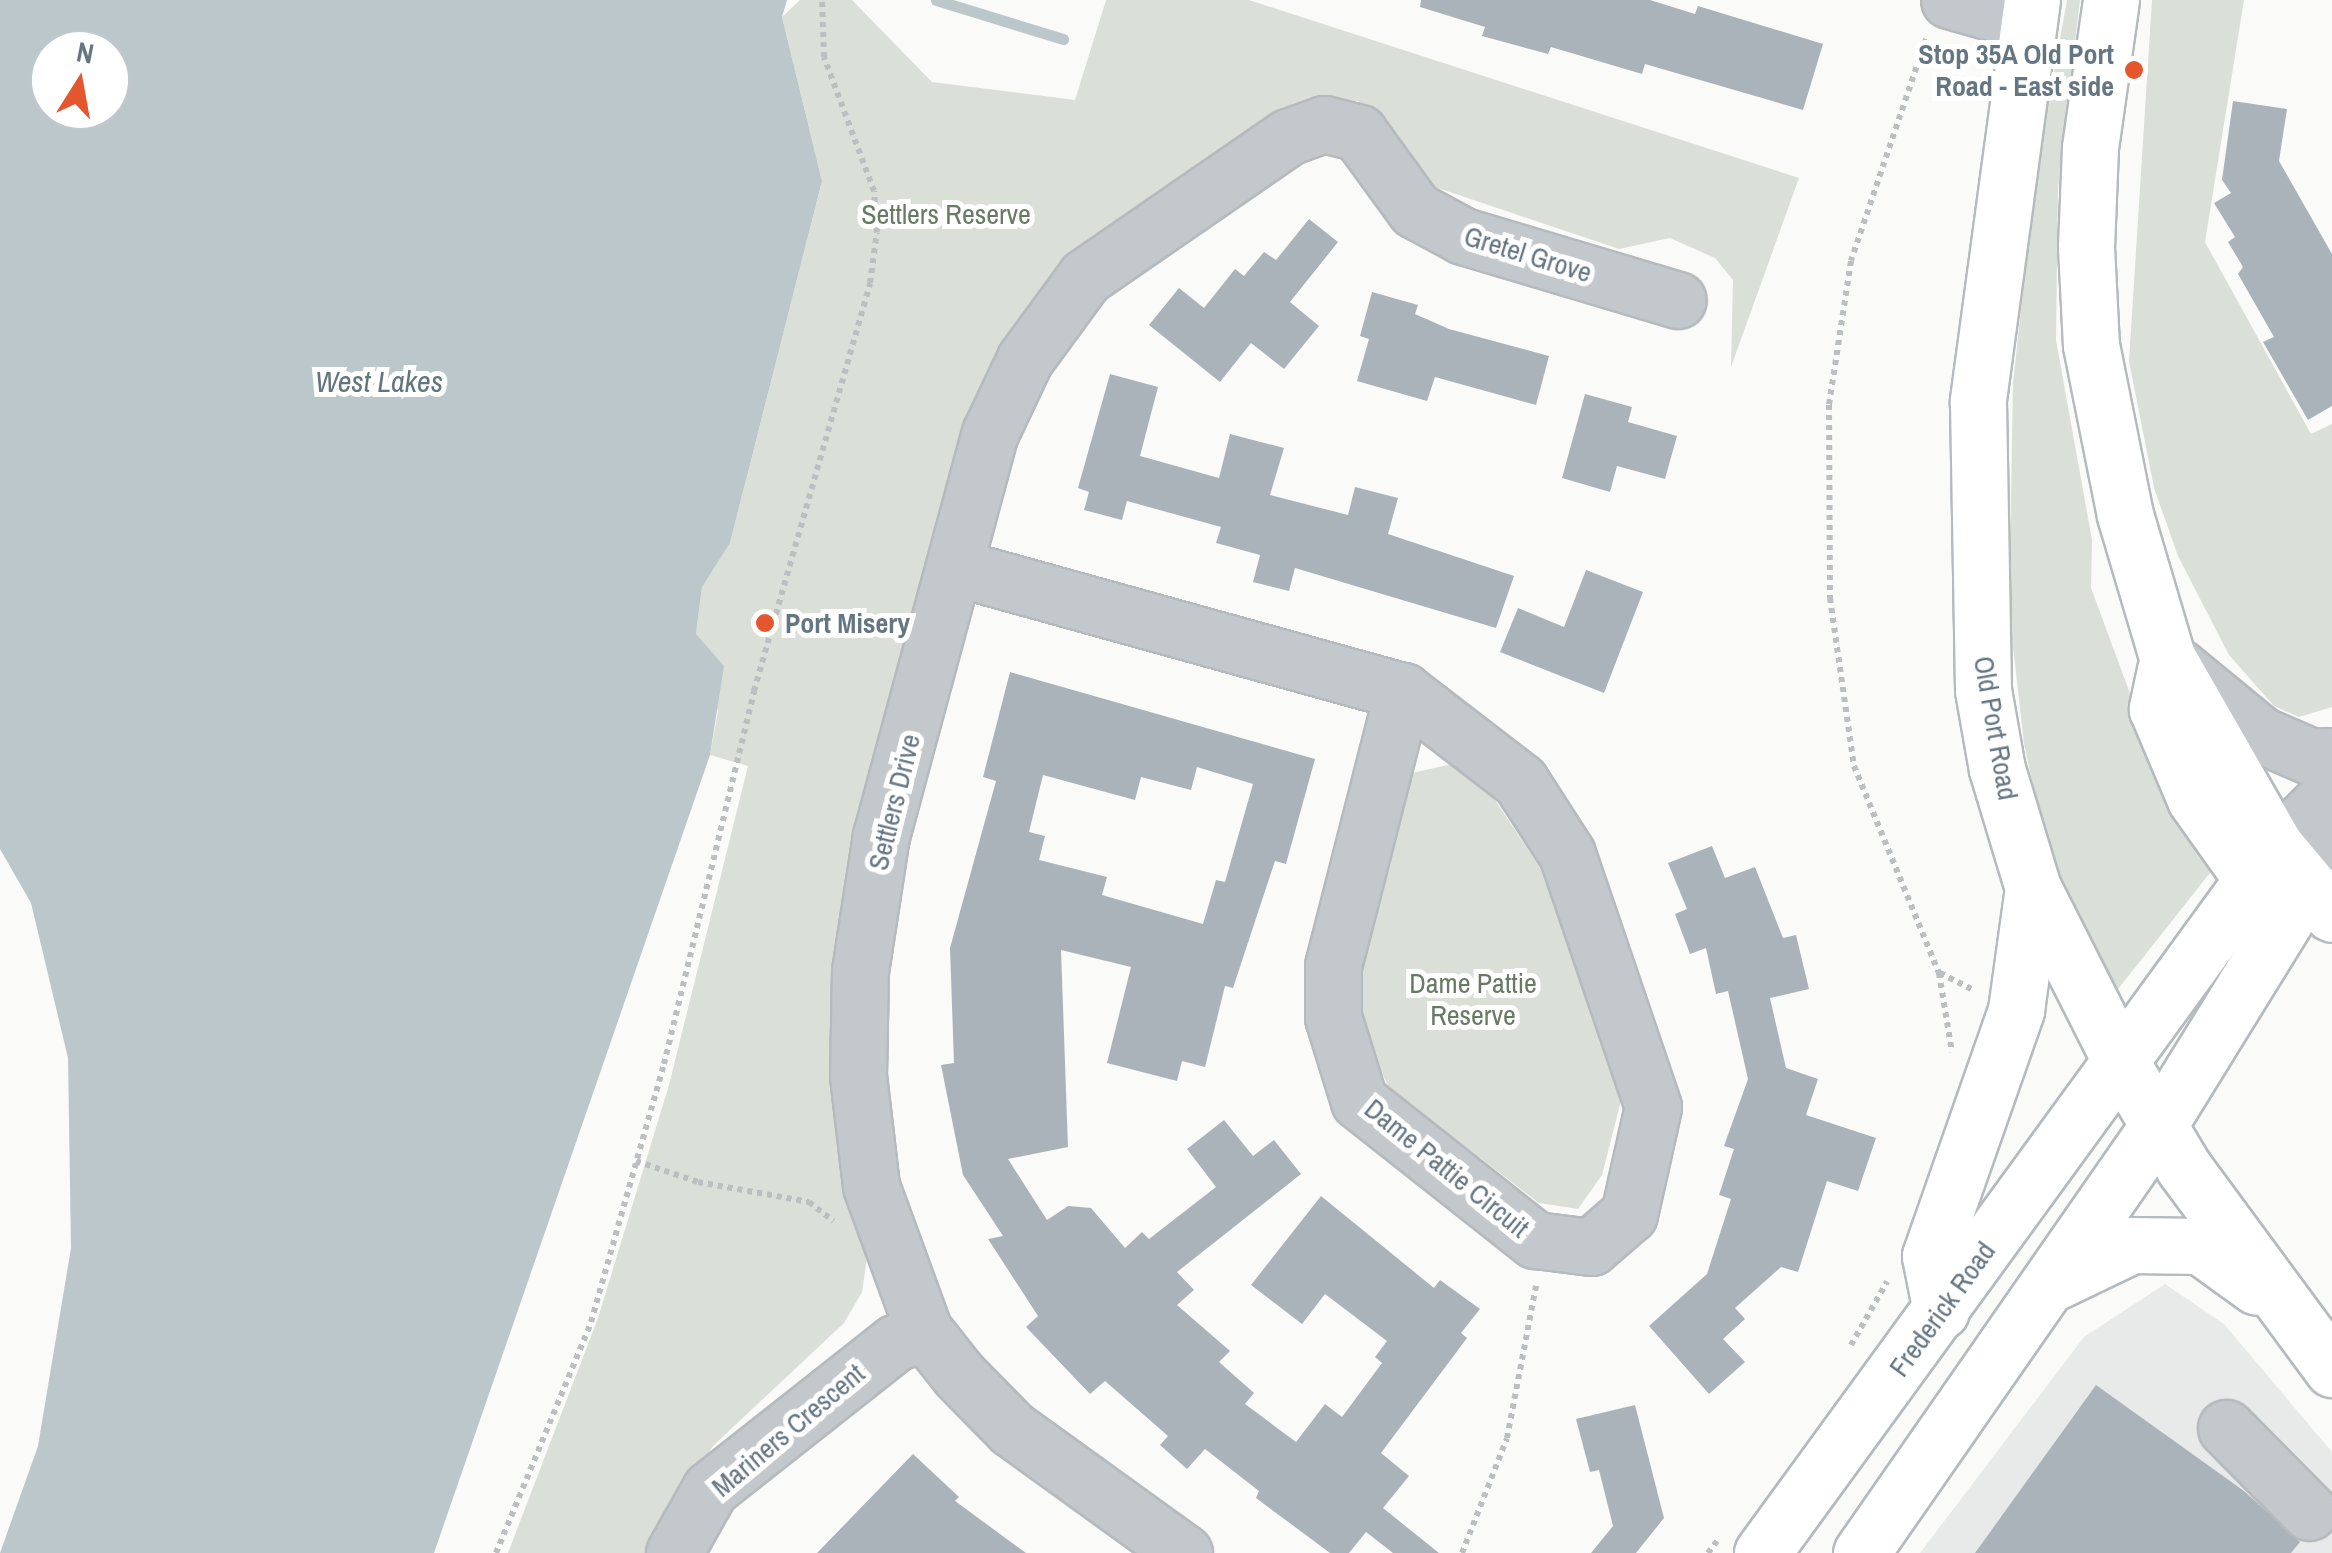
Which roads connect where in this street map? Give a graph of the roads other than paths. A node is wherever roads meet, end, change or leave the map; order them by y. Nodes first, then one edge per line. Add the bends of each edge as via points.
1 (2111, 0) edge
2 (2030, 11) edge
3 (1939, 15) edge
4 (1359, 134) joint
5 (1678, 300) dead end
6 (958, 568) junction
7 (2167, 657) junction
8 (1403, 692) junction
9 (2332, 756) edge
10 (2332, 792) edge
11 (2297, 884) edge
12 (2033, 888) junction
13 (2122, 1066) junction
14 (2160, 1123) junction
15 (2054, 1283) junction
16 (2284, 1306) junction
17 (1941, 1311) junction
18 (924, 1331) junction
19 (2332, 1369) edge
20 (2226, 1428) dead end
21 (2324, 1515) edge
22 (1746, 1538) edge
23 (674, 1553) edge
24 (1184, 1553) edge
25 (1860, 1553) edge

1 - 7 main road via 2090,148 2090,344 2125,515
2 - 3 street
2 - 12 main road, Old Port Road via 1978,402 1976,547 1983,690 1997,769
4 - 5 street, Gretel Grove via 1415,210 1463,236
4 - 6 street, Settlers Drive via 1324,124 1288,136 1085,278 1025,359 990,434
6 - 8 street, Dame Pattie Circuit
6 - 18 street, Settlers Drive via 881,836 860,971 858,1074 871,1186
7 - 9 street via 2250,728 2312,757
7 - 11 main road via 2156,709 2196,799
8 - 8 street, Dame Pattie Circuit via 1333,966 1334,1017 1359,1101 1535,1240 1591,1247 1629,1214 1653,1107 1566,854 1520,782
10 - 11 street
11 - 13 main road, Frederick Road
11 - 14 main road
12 - 13 main road, Old Port Road
12 - 17 main road via 2016,1010 1930,1256
13 - 14 main road, Old Port Road
13 - 17 main road, Frederick Road
14 - 15 main road
14 - 16 main road, Old Port Road via 2184,1168
15 - 16 main road via 2132,1245 2200,1246
15 - 25 main road
16 - 19 main road, Old Port Road
17 - 22 main road, Frederick Road
18 - 23 street, Mariners Crescent via 880,1354 710,1489
18 - 24 street, Settlers Drive via 1012,1429
20 - 21 street

